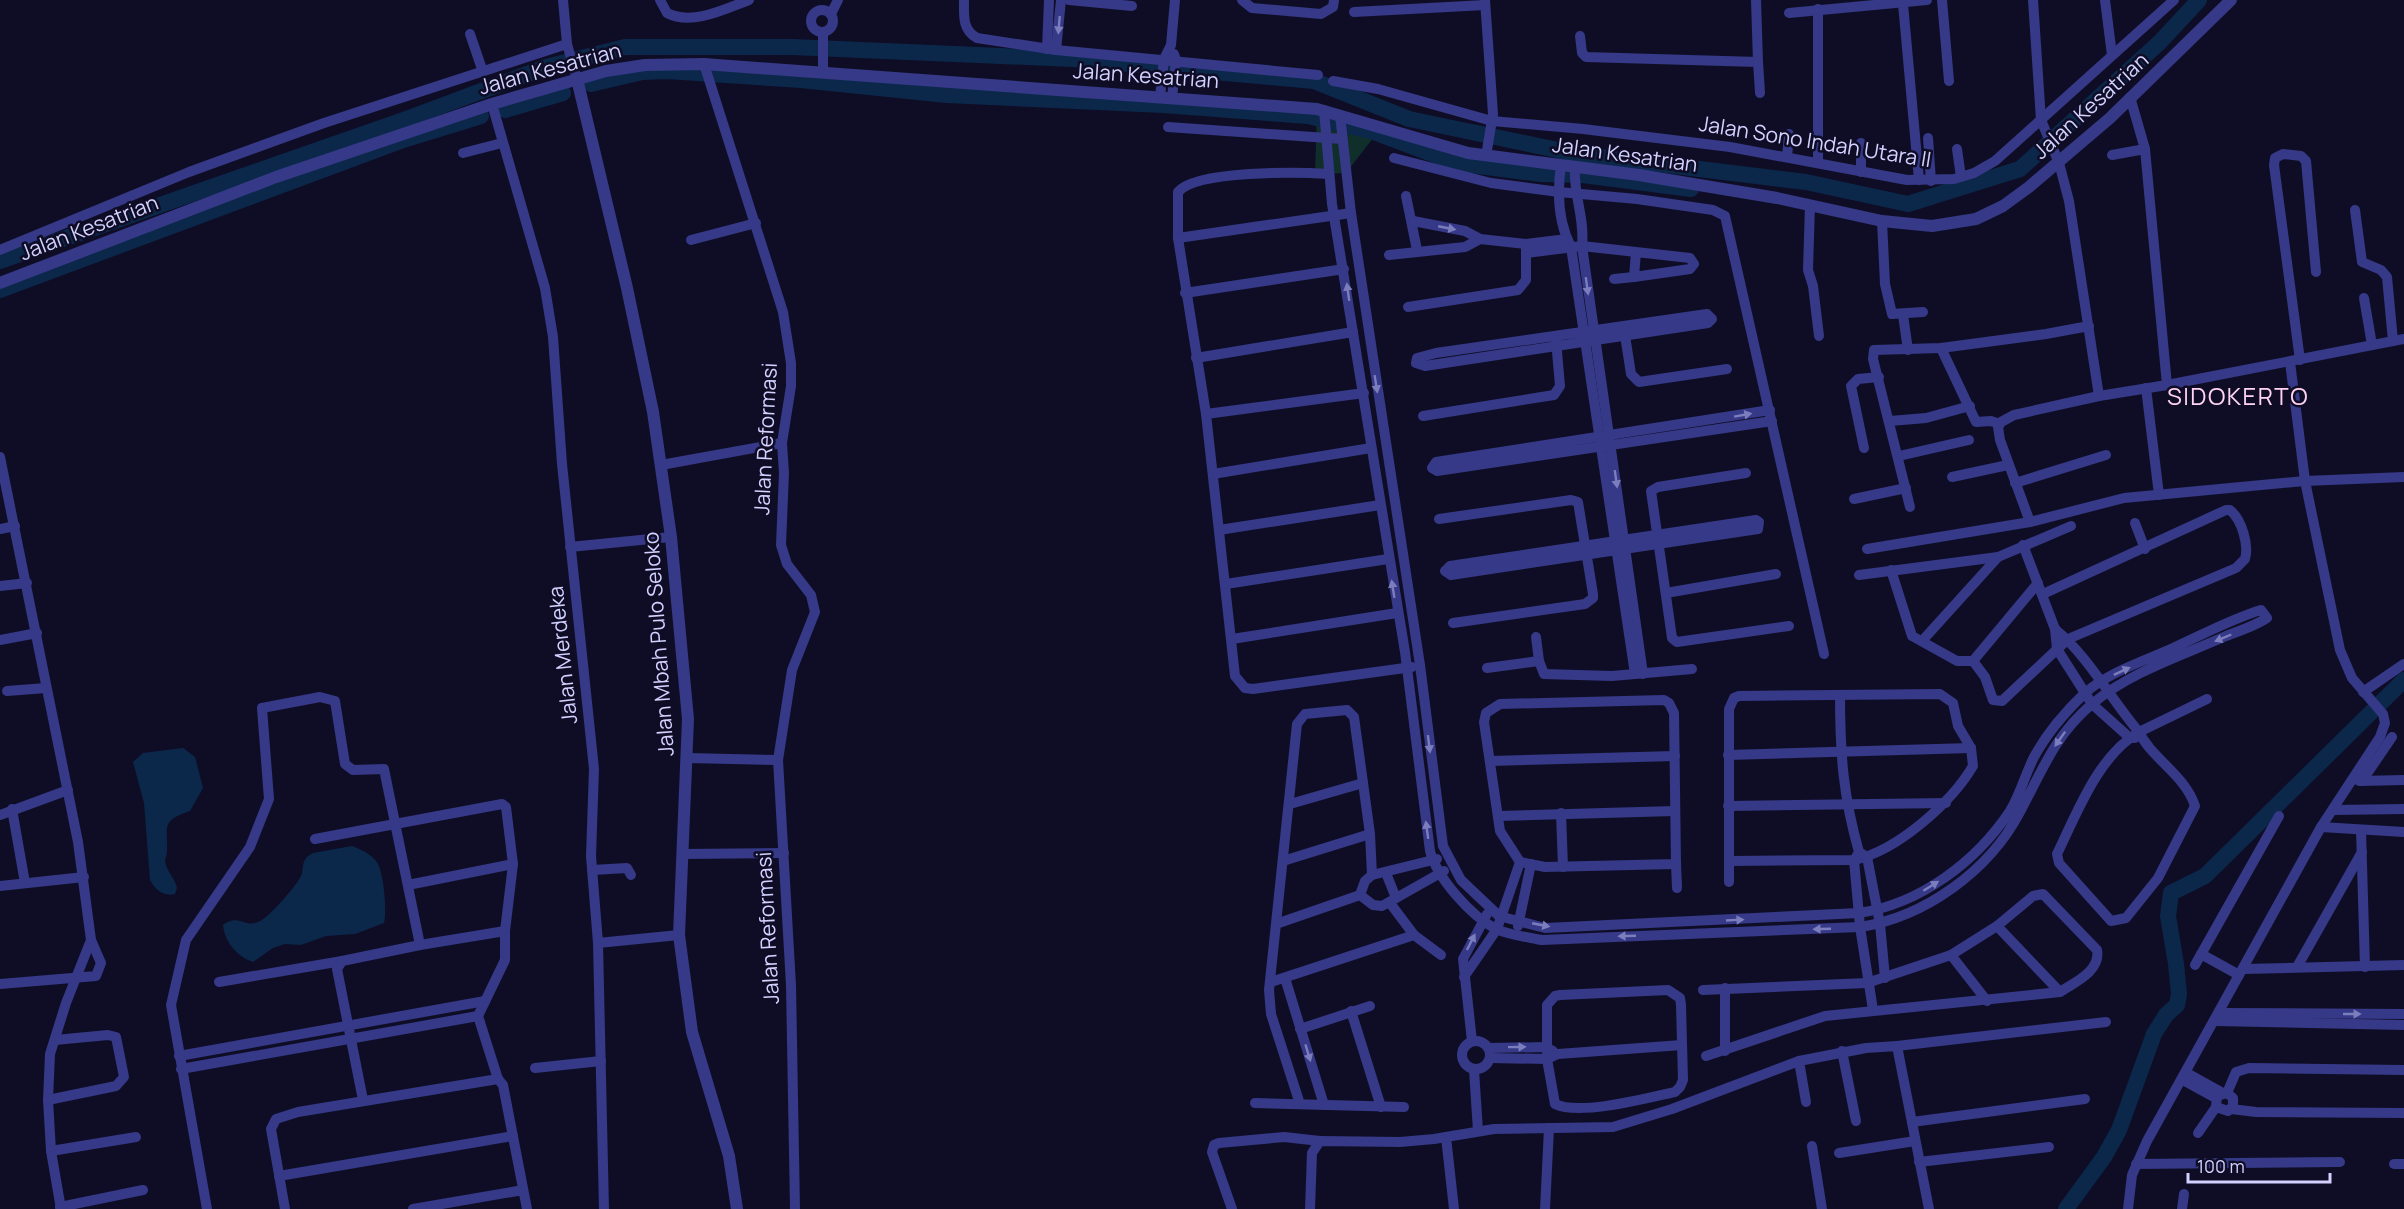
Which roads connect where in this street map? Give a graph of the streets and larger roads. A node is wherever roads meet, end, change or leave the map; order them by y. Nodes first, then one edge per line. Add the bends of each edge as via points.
1 (563, 0) edge
2 (660, 0) edge
3 (749, 0) edge
4 (838, 0) edge
5 (964, 0) edge
6 (1049, 0) edge
7 (1061, 0) edge
8 (1069, 0) edge
9 (1175, 0) edge
10 (1242, 0) edge
11 (1334, 0) edge
12 (1756, 0) edge
13 (1927, 0) edge
14 (1941, 0) edge
15 (2034, 0) edge
16 (2105, 0) edge
17 (2174, 0) edge
18 (1110, 2) edge
19 (2223, 2) edge
20 (1485, 3) edge
21 (1856, 4) edge
22 (1903, 4) junction
23 (819, 6) edge
24 (1132, 6) dead end
25 (1821, 6) edge
26 (1354, 12) dead end
27 (1789, 13) dead end
28 (831, 14) junction
29 (823, 32) junction
30 (470, 34) dead end
31 (1580, 36) dead end
32 (1171, 45) junction
33 (568, 48) junction
34 (1052, 49) junction
35 (2112, 55) junction
36 (1163, 62) junction
37 (1758, 62) junction
38 (1175, 64) junction
39 (481, 67) junction
40 (705, 67) junction
41 (823, 68) junction
42 (1318, 75) dead end
43 (1333, 81) dead end
44 (1949, 81) dead end
45 (578, 83) junction
46 (1760, 93) dead end
47 (1167, 94) junction
48 (2130, 98) junction
49 (494, 110) junction
50 (1324, 114) junction
51 (2042, 123) junction
52 (1340, 126) junction
53 (1492, 126) junction
54 (1168, 127) dead end
55 (1789, 134) dead end
56 (1325, 135) junction
57 (1928, 138) dead end
58 (502, 143) junction
59 (1861, 143) dead end
60 (2145, 148) junction
61 (1957, 149) dead end
62 (1487, 152) junction
63 (463, 153) dead end
64 (2112, 155) dead end
65 (1787, 157) junction
66 (2057, 157) junction
67 (1394, 158) dead end
68 (1818, 163) junction
69 (1561, 167) junction
70 (1575, 168) junction
71 (1861, 172) junction
72 (1329, 174) junction
73 (1961, 177) junction
74 (1919, 180) junction
75 (1931, 181) junction
76 (1559, 187) junction
77 (1575, 189) junction
78 (1406, 196) dead end
79 (1350, 201) junction
80 (1332, 204) junction
81 (1810, 205) junction
82 (2355, 210) dead end
83 (1351, 213) junction
84 (1334, 216) junction
85 (1413, 221) junction
86 (1882, 221) junction
87 (756, 223) junction
88 (1178, 238) junction
89 (1480, 239) junction
90 (691, 240) dead end
91 (1573, 244) junction
92 (1526, 249) junction
93 (0, 250) edge
94 (1417, 250) junction
95 (1636, 252) junction
96 (1389, 255) dead end
97 (1344, 269) junction
98 (2316, 272) dead end
99 (1634, 277) junction
100 (1614, 279) dead end
101 (0, 283) edge
102 (1185, 293) junction
103 (2364, 298) dead end
104 (1408, 307) dead end
105 (1923, 312) dead end
106 (1903, 315) junction
107 (2089, 326) junction
108 (1624, 331) junction
109 (1353, 332) junction
110 (1590, 335) junction
111 (1819, 336) dead end
112 (2398, 340) edge
113 (1556, 341) junction
114 (2372, 345) junction
115 (1941, 348) junction
116 (1908, 350) junction
117 (1473, 353) dead end
118 (1196, 358) junction
119 (1372, 360) junction
120 (2295, 361) junction
121 (1359, 363) junction
122 (1727, 369) dead end
123 (1879, 377) junction
124 (2167, 385) junction
125 (2146, 388) junction
126 (1364, 393) junction
127 (2098, 396) junction
128 (1970, 406) junction
129 (1206, 414) junction
130 (1771, 415) junction
131 (1423, 416) dead end
132 (1890, 421) junction
133 (2000, 424) junction
134 (1969, 440) dead end
135 (1606, 442) junction
136 (782, 443) junction
137 (1371, 448) junction
138 (1864, 448) dead end
139 (1510, 455) junction
140 (2106, 455) dead end
141 (1899, 456) junction
142 (1, 464) edge
143 (661, 465) junction
144 (2008, 465) junction
145 (1389, 468) junction
146 (1375, 471) junction
147 (1746, 473) dead end
148 (1213, 474) junction
149 (1952, 477) dead end
150 (2404, 477) edge
151 (2306, 481) junction
152 (1392, 483) junction
153 (2015, 483) junction
154 (1378, 486) junction
155 (1906, 488) junction
156 (2159, 495) junction
157 (1854, 499) dead end
158 (1380, 505) junction
159 (1910, 507) dead end
160 (1439, 519) dead end
161 (2030, 522) junction
162 (2134, 523) dead end
163 (15, 526) junction
164 (2071, 526) dead end
165 (0, 529) edge
166 (1727, 529) dead end
167 (1219, 530) junction
168 (671, 537) junction
169 (1657, 540) junction
170 (1621, 545) junction
171 (2023, 545) junction
172 (570, 547) junction
173 (1867, 549) dead end
174 (2145, 549) junction
175 (1586, 550) junction
176 (1998, 557) junction
177 (1388, 560) junction
178 (1506, 562) dead end
179 (1891, 570) junction
180 (1776, 574) dead end
181 (1859, 575) dead end
182 (27, 583) junction
183 (2038, 583) junction
184 (1226, 584) junction
185 (0, 586) edge
186 (1666, 594) junction
187 (2043, 594) junction
188 (1397, 613) junction
189 (1453, 624) dead end
190 (1789, 626) dead end
191 (2055, 629) junction
192 (37, 633) junction
193 (1536, 637) dead end
194 (1232, 639) junction
195 (2068, 639) junction
196 (0, 640) edge
197 (1922, 641) junction
198 (2057, 649) junction
199 (1417, 650) junction
200 (2181, 650) junction
201 (1405, 652) junction
202 (1824, 654) dead end
203 (1539, 661) junction
204 (1973, 661) junction
205 (2404, 664) edge
206 (1420, 665) junction
207 (1407, 667) junction
208 (1487, 668) dead end
209 (1692, 669) dead end
210 (1639, 674) junction
211 (2101, 681) junction
212 (46, 688) junction
213 (7, 692) dead end
214 (2109, 692) junction
215 (2085, 693) junction
216 (2364, 694) junction
217 (1840, 695) junction
218 (2207, 699) dead end
219 (2092, 704) junction
220 (1425, 708) junction
221 (1412, 710) junction
222 (2137, 736) junction
223 (2386, 736) junction
224 (2404, 736) edge
225 (1971, 748) junction
226 (1840, 751) junction
227 (1728, 755) junction
228 (1675, 756) junction
229 (688, 758) junction
230 (778, 760) junction
231 (1490, 761) junction
232 (1433, 776) junction
233 (1420, 777) junction
234 (2404, 780) edge
235 (2357, 781) junction
236 (1363, 783) junction
237 (68, 789) junction
238 (1946, 803) junction
239 (1290, 804) junction
240 (1728, 806) junction
241 (1846, 807) junction
242 (2404, 809) edge
243 (12, 810) junction
244 (2332, 810) junction
245 (1675, 811) junction
246 (1562, 813) junction
247 (0, 815) edge
248 (1498, 816) junction
249 (2279, 816) dead end
250 (396, 824) junction
251 (2321, 827) junction
252 (2361, 830) junction
253 (2404, 832) edge
254 (1370, 834) junction
255 (315, 839) dead end
256 (2362, 851) junction
257 (784, 853) junction
258 (682, 854) junction
259 (1447, 855) junction
260 (1860, 856) junction
261 (1283, 861) junction
262 (1432, 861) junction
263 (1729, 861) junction
264 (1525, 863) junction
265 (513, 864) junction
266 (1676, 864) junction
267 (1451, 866) junction
268 (1563, 867) junction
269 (592, 870) junction
270 (1386, 873) junction
271 (1440, 874) junction
272 (631, 875) dead end
273 (1372, 875) junction
274 (84, 877) junction
275 (1729, 882) dead end
276 (25, 883) junction
277 (408, 885) junction
278 (0, 886) edge
279 (1677, 888) dead end
280 (1360, 895) junction
281 (1393, 901) junction
282 (1877, 910) junction
283 (1495, 913) junction
284 (1859, 913) junction
285 (1483, 919) junction
286 (1518, 920) junction
287 (1702, 921) junction
288 (1276, 924) junction
289 (1880, 924) junction
290 (1997, 926) junction
291 (1860, 927) junction
292 (1497, 929) junction
293 (504, 931) junction
294 (1702, 934) junction
295 (680, 935) junction
296 (1414, 935) junction
297 (1517, 935) junction
298 (91, 940) junction
299 (598, 944) junction
300 (420, 945) junction
301 (1951, 954) junction
302 (2200, 954) junction
303 (1441, 955) dead end
304 (342, 961) junction
305 (2195, 965) dead end
306 (2404, 965) edge
307 (2297, 967) junction
308 (2365, 967) junction
309 (2241, 972) junction
310 (1464, 977) junction
311 (1285, 978) junction
312 (1885, 978) junction
313 (75, 980) junction
314 (219, 982) dead end
315 (1271, 982) junction
316 (1868, 983) junction
317 (0, 984) edge
318 (1725, 988) junction
319 (1703, 990) dead end
320 (2060, 992) junction
321 (1987, 1000) junction
322 (485, 1001) junction
323 (1370, 1006) dead end
324 (1873, 1010) junction
325 (1351, 1011) junction
326 (2404, 1014) edge
327 (478, 1016) junction
328 (2218, 1017) junction
329 (2279, 1018) junction
330 (2106, 1022) dead end
331 (348, 1025) junction
332 (2404, 1025) edge
333 (1300, 1029) junction
334 (351, 1039) junction
335 (55, 1040) junction
336 (1472, 1041) junction
337 (1682, 1045) junction
338 (1897, 1046) junction
339 (1546, 1047) junction
340 (1725, 1051) junction
341 (1842, 1052) junction
342 (1489, 1053) junction
343 (1558, 1054) junction
344 (179, 1056) junction
345 (1706, 1056) dead end
346 (1547, 1059) junction
347 (601, 1061) junction
348 (1799, 1061) junction
349 (535, 1068) dead end
350 (181, 1070) junction
351 (1474, 1070) junction
352 (2404, 1070) edge
353 (2185, 1077) junction
354 (498, 1078) junction
355 (2221, 1098) junction
356 (2085, 1099) dead end
357 (48, 1100) junction
358 (363, 1100) junction
359 (1806, 1102) dead end
360 (1255, 1103) dead end
361 (1300, 1104) junction
362 (1324, 1105) junction
363 (1381, 1107) junction
364 (1404, 1107) dead end
365 (2231, 1109) junction
366 (2404, 1113) edge
367 (1856, 1121) dead end
368 (1912, 1122) junction
369 (1549, 1128) junction
370 (1478, 1131) junction
371 (2198, 1133) dead end
372 (513, 1136) junction
373 (135, 1137) dead end
374 (1446, 1137) junction
375 (1320, 1141) junction
376 (1915, 1141) junction
377 (1812, 1146) dead end
378 (2049, 1147) dead end
379 (51, 1151) junction
380 (1839, 1152) dead end
381 (1918, 1162) junction
382 (2340, 1162) dead end
383 (2136, 1164) junction
384 (279, 1176) junction
385 (143, 1190) dead end
386 (522, 1190) junction
387 (2184, 1194) dead end
388 (60, 1208) edge
389 (207, 1209) edge
390 (285, 1209) edge
391 (413, 1209) edge
392 (527, 1209) edge
393 (604, 1209) edge
394 (737, 1209) edge
395 (795, 1209) edge
396 (1232, 1209) edge
397 (1310, 1209) edge
398 (1454, 1209) edge
399 (1545, 1209) edge
400 (1822, 1209) edge
401 (1929, 1209) edge
402 (2128, 1209) edge
403 (2182, 1209) edge

1 - 33 street
2 - 3 street via 668,13 681,18 697,17
4 - 28 street
5 - 34 street via 964,23 971,35
6 - 34 street
7 -> 34 street
8 - 18 street
9 - 32 street
10 - 11 street via 1252,8 1321,14 1333,7
12 - 37 street
13 - 22 street
14 - 44 street
15 - 51 street
16 - 35 street
17 - 35 street, Jalan Sono Indah Utara II
18 - 24 street
19 - 48 street, Jalan Kesatrian
20 - 26 street
20 - 53 street
21 - 22 street
21 - 25 street
22 - 74 street
23 - 28 street
23 - 29 street via 812,23
25 - 27 street
25 - 68 street
28 - 29 street via 833,26
29 - 41 street
30 - 39 street
31 - 37 street via 1581,53 1586,57
32 - 36 street
32 - 38 street
33 - 39 street
33 - 45 street
34 - 36 street
35 - 51 street, Jalan Sono Indah Utara II
36 - 38 street
36 - 47 street
37 - 46 street
38 - 42 street
38 - 47 street
39 - 93 street via 189,172
40 - 41 street, Jalan Kesatrian
40 - 45 street, Jalan Kesatrian via 625,67
40 - 87 street, Jalan Reformasi
41 - 47 street, Jalan Kesatrian
43 - 53 street, Jalan Sono Indah Utara II via 1378,89
45 - 49 street, Jalan Kesatrian
45 - 143 street, Jalan Mbah Pulo Seloko via 627,288
47 - 50 street, Jalan Kesatrian
48 - 60 street
48 - 66 street, Jalan Kesatrian
49 - 58 street, Jalan Merdeka
49 - 101 street, Jalan Kesatrian via 276,177
50 - 52 street, Jalan Kesatrian
50 - 56 street
51 - 66 street
51 - 73 street, Jalan Sono Indah Utara II via 1995,161
52 - 56 street
52 - 62 street, Jalan Kesatrian
52 - 79 street
53 - 62 street
53 - 65 street, Jalan Sono Indah Utara II via 1683,140
54 - 56 street
55 - 65 street
56 - 72 street
57 - 75 street
58 - 63 street
58 - 172 street, Jalan Merdeka via 548,304
59 - 71 street
60 - 64 street
60 - 124 street
61 - 73 street
62 - 69 street, Jalan Kesatrian
65 - 68 street, Jalan Sono Indah Utara II
66 - 86 street, Jalan Kesatrian via 2003,206 1966,223 1932,226
66 - 107 street via 2075,232
67 - 76 street via 1491,183
68 - 71 street, Jalan Sono Indah Utara II
69 - 70 street, Jalan Kesatrian
69 - 76 street
70 - 77 street
70 - 81 street, Jalan Kesatrian
71 - 74 street, Jalan Sono Indah Utara II
72 - 80 street
72 - 88 street via 1256,173 1183,186 1177,201
73 - 75 street, Jalan Sono Indah Utara II
74 - 75 street, Jalan Sono Indah Utara II
76 - 77 street
76 - 91 street via 1560,218
77 - 91 street via 1581,204
77 - 130 street via 1713,210 1725,216
78 - 85 street
79 - 80 street
79 - 83 street
80 - 84 street
81 - 86 street, Jalan Kesatrian
81 - 111 street via 1808,270
82 - 112 street via 2362,262 2381,270 2388,279
83 - 84 street
83 - 119 street
84 - 88 street
84 - 97 street
85 -> 89 street via 1465,231
85 - 94 street
86 - 106 street via 1888,300 1892,314
87 - 90 street
87 - 136 street, Jalan Reformasi via 783,312 791,363
88 - 102 street
89 - 92 street
89 - 94 street via 1466,247
91 - 92 street
91 - 95 street
91 - 110 street
92 - 104 street via 1526,280 1518,290
94 - 96 street
95 - 99 street
95 - 99 street via 1690,258 1694,264 1690,269
97 - 102 street
109 -> 97 street
98 - 120 street via 2306,160 2295,154 2282,155 2274,165
99 - 100 street
102 - 118 street
103 - 114 street
105 - 106 street
106 - 116 street
107 - 115 street
107 - 127 street
108 - 108 street via 1707,314 1712,319 1708,323
108 - 110 street
108 - 122 street via 1631,374 1639,382
109 - 118 street
109 - 121 street
110 - 113 street
110 - 135 street
112 - 114 street
113 - 117 street
113 - 131 street via 1560,387 1554,395
114 - 120 street
115 - 116 street
115 - 128 street
116 - 123 street via 1874,350
118 - 129 street
119 - 121 street
119 -> 145 street
120 - 124 street
120 - 151 street
121 - 126 street
123 - 132 street
123 - 138 street via 1858,379 1851,386
124 - 125 street
125 - 127 street
125 - 156 street
126 - 129 street
126 - 137 street
127 - 133 street via 2029,411
128 - 132 street via 1926,418
128 - 133 street via 1977,423
129 - 148 street
130 - 135 street
130 - 202 street
132 - 141 street
133 - 144 street via 1998,433
134 - 141 street
135 - 139 street
135 - 170 street
136 - 143 street
136 - 230 street, Jalan Reformasi via 783,555 811,595 816,612 792,670
137 - 146 street
137 - 148 street
139 - 139 street via 1437,471 1432,468 1436,462
140 - 153 street
141 - 155 street
142 - 163 street
143 - 168 street, Jalan Mbah Pulo Seloko
144 - 149 street
144 - 153 street
145 - 146 street
145 - 152 street
146 - 154 street
147 - 169 street via 1653,488 1650,496
148 - 167 street
150 - 151 street
151 - 156 street
151 - 216 street via 2340,650 2349,673
152 - 154 street
152 - 199 street
153 - 161 street
154 - 158 street
155 - 157 street
155 - 159 street
156 - 161 street via 2107,501
158 - 167 street
158 - 177 street
160 - 175 street via 1571,500 1581,507
161 - 173 street
162 - 174 street
163 - 165 street
163 - 182 street
164 - 171 street
166 - 169 street
167 - 184 street
168 - 172 street
168 - 229 street, Jalan Mbah Pulo Seloko via 688,718
169 - 170 street
169 - 186 street
170 - 175 street
170 - 210 street
171 - 176 street
171 - 183 street
172 - 269 street, Jalan Merdeka via 594,769
174 - 187 street
174 - 195 street via 2228,509 2236,516 2246,554 2240,565 2230,571
175 - 178 street
175 - 189 street via 1593,598 1585,604
176 - 179 street
176 - 197 street
177 - 184 street
188 -> 177 street
179 - 181 street
179 - 197 street via 1908,630
180 - 186 street
182 - 185 street
182 - 192 street
183 - 187 street
183 - 204 street
184 - 194 street
186 - 190 street via 1674,641
187 - 191 street
188 - 194 street
188 - 201 street
191 - 195 street
191 - 198 street
192 - 196 street
192 - 212 street
193 - 203 street
194 - 207 street via 1234,676 1245,688
195 - 198 street
195 - 211 street
197 - 204 street via 1957,661
198 - 204 street via 2002,701 1993,700 1985,677
198 - 215 street
199 - 201 street
199 - 206 street
200 -> 200 street via 2258,610 2267,616 2262,621
211 -> 200 street
200 - 214 street
201 - 207 street
203 - 208 street
203 - 210 street via 1541,671 1550,676
205 - 216 street
206 - 207 street
206 - 220 street
207 - 221 street
209 - 210 street
211 - 214 street
211 - 215 street
212 - 213 street
212 - 237 street
214 - 219 street
214 - 222 street
215 - 219 street
282 -> 215 street via 1925,891 1981,847 2010,811 2034,756
216 - 223 street via 2385,718
217 - 225 street via 1940,693 1953,703 1958,726
217 - 226 street
217 - 227 street via 1734,698 1729,709
218 - 222 street
219 - 222 street
219 -> 289 street via 2068,727 2044,761 1992,855 1935,899
220 - 221 street
220 -> 232 street
221 - 233 street
222 - 222 street via 2176,774 2195,806 2158,878 2126,918 2111,921 2059,863 2057,854 2097,778
223 - 224 street
223 - 235 street
225 - 226 street
225 - 238 street via 1973,766
226 - 227 street
226 - 241 street
227 - 240 street
228 - 231 street
228 - 231 street via 1674,713 1664,700 1524,703 1500,704 1486,713
228 - 245 street
229 - 230 street
229 - 258 street, Jalan Mbah Pulo Seloko
230 - 257 street, Jalan Reformasi
231 - 248 street
232 - 233 street
232 - 259 street
262 -> 233 street
234 - 235 street
235 - 244 street
236 - 239 street
236 - 239 street via 1356,722 1351,712 1305,714 1297,724
236 - 254 street
237 - 243 street
237 - 274 street
238 - 241 street
238 - 260 street via 1918,825
239 - 261 street
240 - 241 street
240 - 263 street
241 - 260 street
242 - 244 street
243 - 247 street
243 - 276 street
244 - 251 street
245 - 246 street
245 - 266 street
246 - 248 street
246 - 268 street
248 - 264 street via 1506,844
249 - 302 street
250 - 255 street
250 - 265 street via 502,804 506,807
250 - 277 street
250 - 344 street via 384,769 353,770 345,764 335,701 320,697 262,708 269,799 250,847 186,940 171,1005
251 - 252 street
251 - 309 street
252 - 253 street
252 - 256 street
254 - 261 street
254 - 273 street
256 - 307 street
256 - 308 street
257 - 258 street
257 - 395 street, Jalan Reformasi
258 - 295 street, Jalan Mbah Pulo Seloko
259 - 262 street
259 - 267 street
260 - 263 street
260 - 282 street
260 - 284 street
261 - 288 street
262 - 270 street
262 - 271 street
263 - 275 street
264 - 268 street
264 - 283 street
264 - 286 street
265 - 277 street
265 - 293 street
266 - 268 street
266 - 279 street
267 - 271 street
267 - 283 street via 1474,896
269 - 272 street via 627,868
269 - 299 street, Jalan Merdeka
270 - 273 street
270 - 281 street
271 - 281 street
271 - 285 street
273 - 280 street
274 - 276 street
274 - 298 street
276 - 278 street
277 - 300 street
280 - 281 street via 1373,905
280 - 288 street
281 - 296 street
282 - 284 street
282 - 289 street
283 - 285 street
283 - 286 street
283 - 292 street
287 -> 284 street
284 - 291 street
285 - 292 street
310 -> 285 street via 1463,960
286 -> 287 street via 1545,928
286 - 297 street
287 - 294 street
288 - 315 street
289 - 291 street
289 - 312 street
290 - 301 street
290 - 320 street
290 - 320 street via 2033,896 2043,894 2097,950 2097,964
291 -> 294 street
291 - 316 street
292 - 297 street
292 - 310 street
293 - 300 street
293 - 322 street via 505,960
294 -> 297 street via 1542,940
295 - 299 street
295 - 394 street, Jalan Mbah Pulo Seloko via 692,1032 729,1156
296 - 303 street
296 - 311 street
298 - 313 street
298 - 313 street via 98,953 99,974
299 - 347 street, Jalan Merdeka
300 - 304 street
301 - 312 street
301 - 321 street
302 - 305 street
302 - 309 street
304 - 314 street
304 - 331 street via 337,969
306 - 308 street
307 - 308 street
307 - 309 street
309 - 328 street
310 - 336 street
311 - 315 street
311 - 333 street
312 - 316 street
313 - 317 street
313 - 335 street
315 - 361 street via 1271,1014
316 - 318 street
316 - 324 street
318 - 319 street
318 - 340 street
320 - 321 street
321 - 324 street
322 - 327 street
322 - 331 street
323 - 325 street
324 - 340 street via 1809,1020
325 - 333 street
325 - 363 street
329 -> 326 street
327 - 334 street
327 - 354 street
328 - 329 street
328 - 353 street
329 - 332 street
330 - 338 street
331 - 334 street
331 - 344 street
333 -> 362 street
334 - 350 street
334 - 358 street
335 - 357 street via 50,1054
335 - 357 street via 116,1037 124,1077 116,1086
336 - 342 street via 1478,1041
336 - 351 street via 1461,1053 1462,1061
337 - 339 street via 1680,998 1668,990 1555,996 1547,1005
337 - 343 street
337 - 346 street via 1680,1087 1675,1092 1613,1105 1568,1108 1555,1104
338 - 341 street
338 - 368 street
342 -> 339 street
339 - 343 street
339 - 346 street
340 - 345 street
341 - 348 street
341 - 367 street
342 - 346 street
342 - 351 street via 1487,1065
343 - 346 street
344 - 350 street
347 - 349 street
347 - 393 street, Jalan Merdeka
348 - 359 street
348 - 369 street via 1625,1125
350 - 389 street
351 - 370 street
352 - 355 street via 2249,1068 2236,1072
353 - 355 street
353 - 383 street
354 - 358 street
354 - 372 street via 503,1085
355 - 365 street via 2223,1112
355 - 365 street via 2233,1098
355 - 371 street
356 - 368 street
357 - 379 street
358 - 384 street via 276,1119 271,1129
360 - 361 street
361 - 362 street
362 - 363 street
363 - 364 street
365 - 366 street
368 - 376 street
369 - 370 street
369 - 399 street
370 - 374 street
372 - 384 street
372 - 386 street
373 - 379 street
374 - 375 street via 1400,1142
374 - 398 street
375 - 396 street via 1284,1137 1214,1145 1212,1152
375 - 397 street via 1312,1152
376 - 380 street
376 - 381 street
377 - 400 street
378 - 381 street
379 - 388 street
381 - 401 street
382 - 383 street
383 - 402 street
384 - 390 street
385 - 388 street
386 - 391 street
386 - 392 street
387 - 403 street

